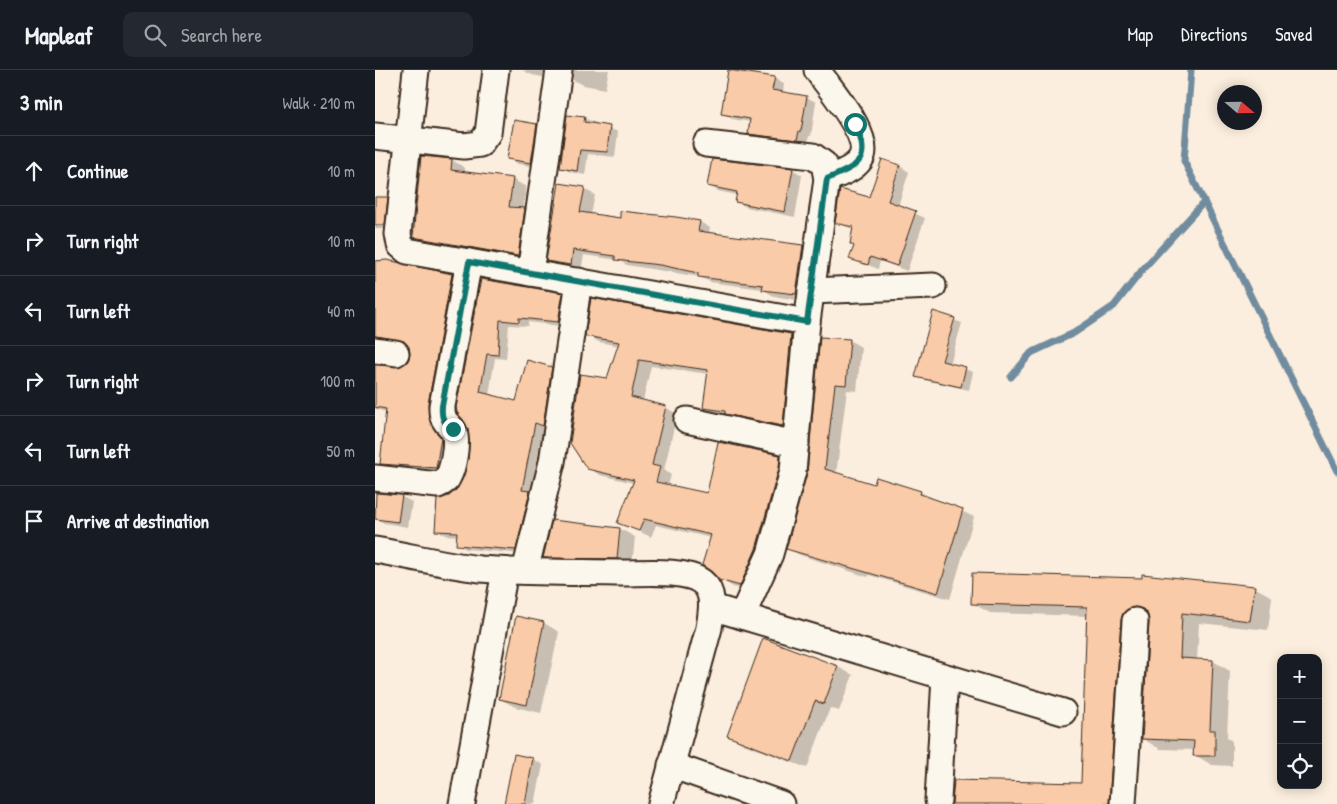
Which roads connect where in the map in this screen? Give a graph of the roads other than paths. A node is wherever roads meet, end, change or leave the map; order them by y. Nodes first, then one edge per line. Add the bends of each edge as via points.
1 (415, 70) edge
2 (497, 70) edge
3 (559, 70) edge
4 (817, 70) edge
5 (375, 136) edge
6 (408, 140) junction
7 (706, 144) dead end
8 (827, 179) junction
9 (469, 262) junction
10 (530, 272) junction
11 (579, 281) junction
12 (933, 286) dead end
13 (811, 291) junction
14 (807, 322) junction
15 (687, 420) dead end
16 (796, 444) junction
17 (375, 478) edge
18 (375, 550) edge
19 (515, 571) junction
20 (712, 607) junction
21 (742, 616) junction
22 (1135, 621) dead end
23 (945, 677) junction
24 (1063, 712) dead end
25 (671, 764) junction
26 (938, 800) dead end
27 (462, 804) edge
28 (661, 804) edge
29 (781, 804) edge
30 (1123, 804) edge

1 - 6 street
2 - 6 street via 487,133 480,144 464,146
3 - 10 street
4 - 8 street via 855,124 863,142 861,159 852,168
5 - 6 street
6 - 9 street via 398,234 400,245 407,251
7 - 8 street via 813,156 824,164
8 - 13 street
9 - 10 street
9 - 17 street via 441,416 456,437 449,475 438,485
10 - 11 street
11 - 14 street
11 - 19 street via 552,462
12 - 13 street
13 - 14 street
14 - 16 street
15 - 16 street
16 - 21 street via 793,471 775,538
18 - 19 street via 477,568
19 - 20 street via 688,575 703,582 710,592
19 - 27 street
20 - 21 street
20 - 25 street
21 - 23 street
22 - 30 street
23 - 24 street
23 - 26 street
25 - 28 street
25 - 29 street

